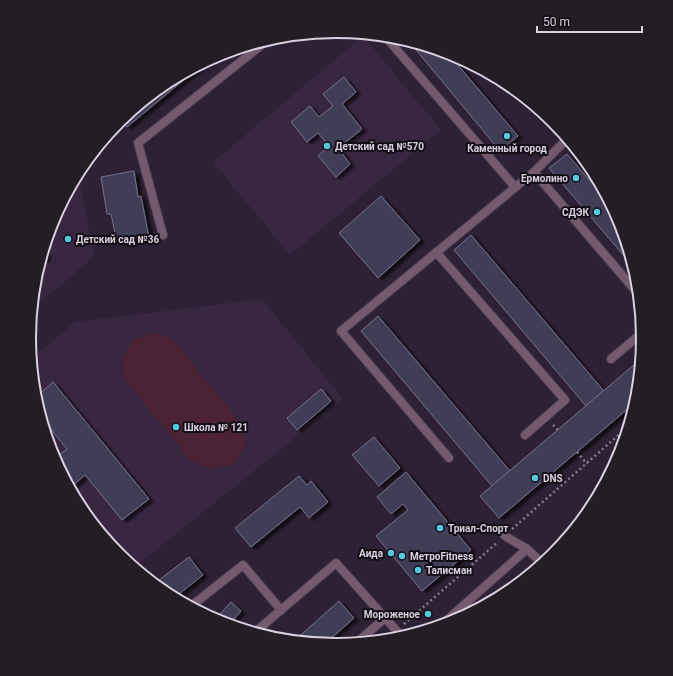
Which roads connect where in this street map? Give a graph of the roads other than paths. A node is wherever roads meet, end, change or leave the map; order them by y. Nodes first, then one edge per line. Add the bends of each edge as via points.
1 (390, 42) edge
2 (257, 48) edge
3 (564, 142) edge
4 (534, 172) junction
5 (515, 187) junction
6 (163, 235) dead end
7 (436, 252) junction
8 (632, 287) edge
9 (637, 337) edge
10 (611, 359) dead end
11 (525, 435) dead end
12 (449, 458) dead end
13 (499, 529) dead end
14 (526, 549) junction
15 (539, 560) edge
16 (194, 603) edge
17 (281, 610) junction
18 (453, 615) edge
19 (385, 618) junction
20 (260, 628) edge
21 (398, 632) edge
22 (363, 637) edge

1 - 5 lane
2 - 6 lane via 138,144
3 - 4 lane
4 - 5 lane
4 - 8 lane
5 - 7 lane
7 - 11 lane via 565,400
7 - 12 lane via 341,331
9 - 10 lane
13 - 14 lane via 505,536
14 - 15 lane
14 - 18 lane
16 - 17 lane via 243,564
17 - 19 lane via 336,563
17 - 20 lane
19 - 21 lane
19 - 22 lane

